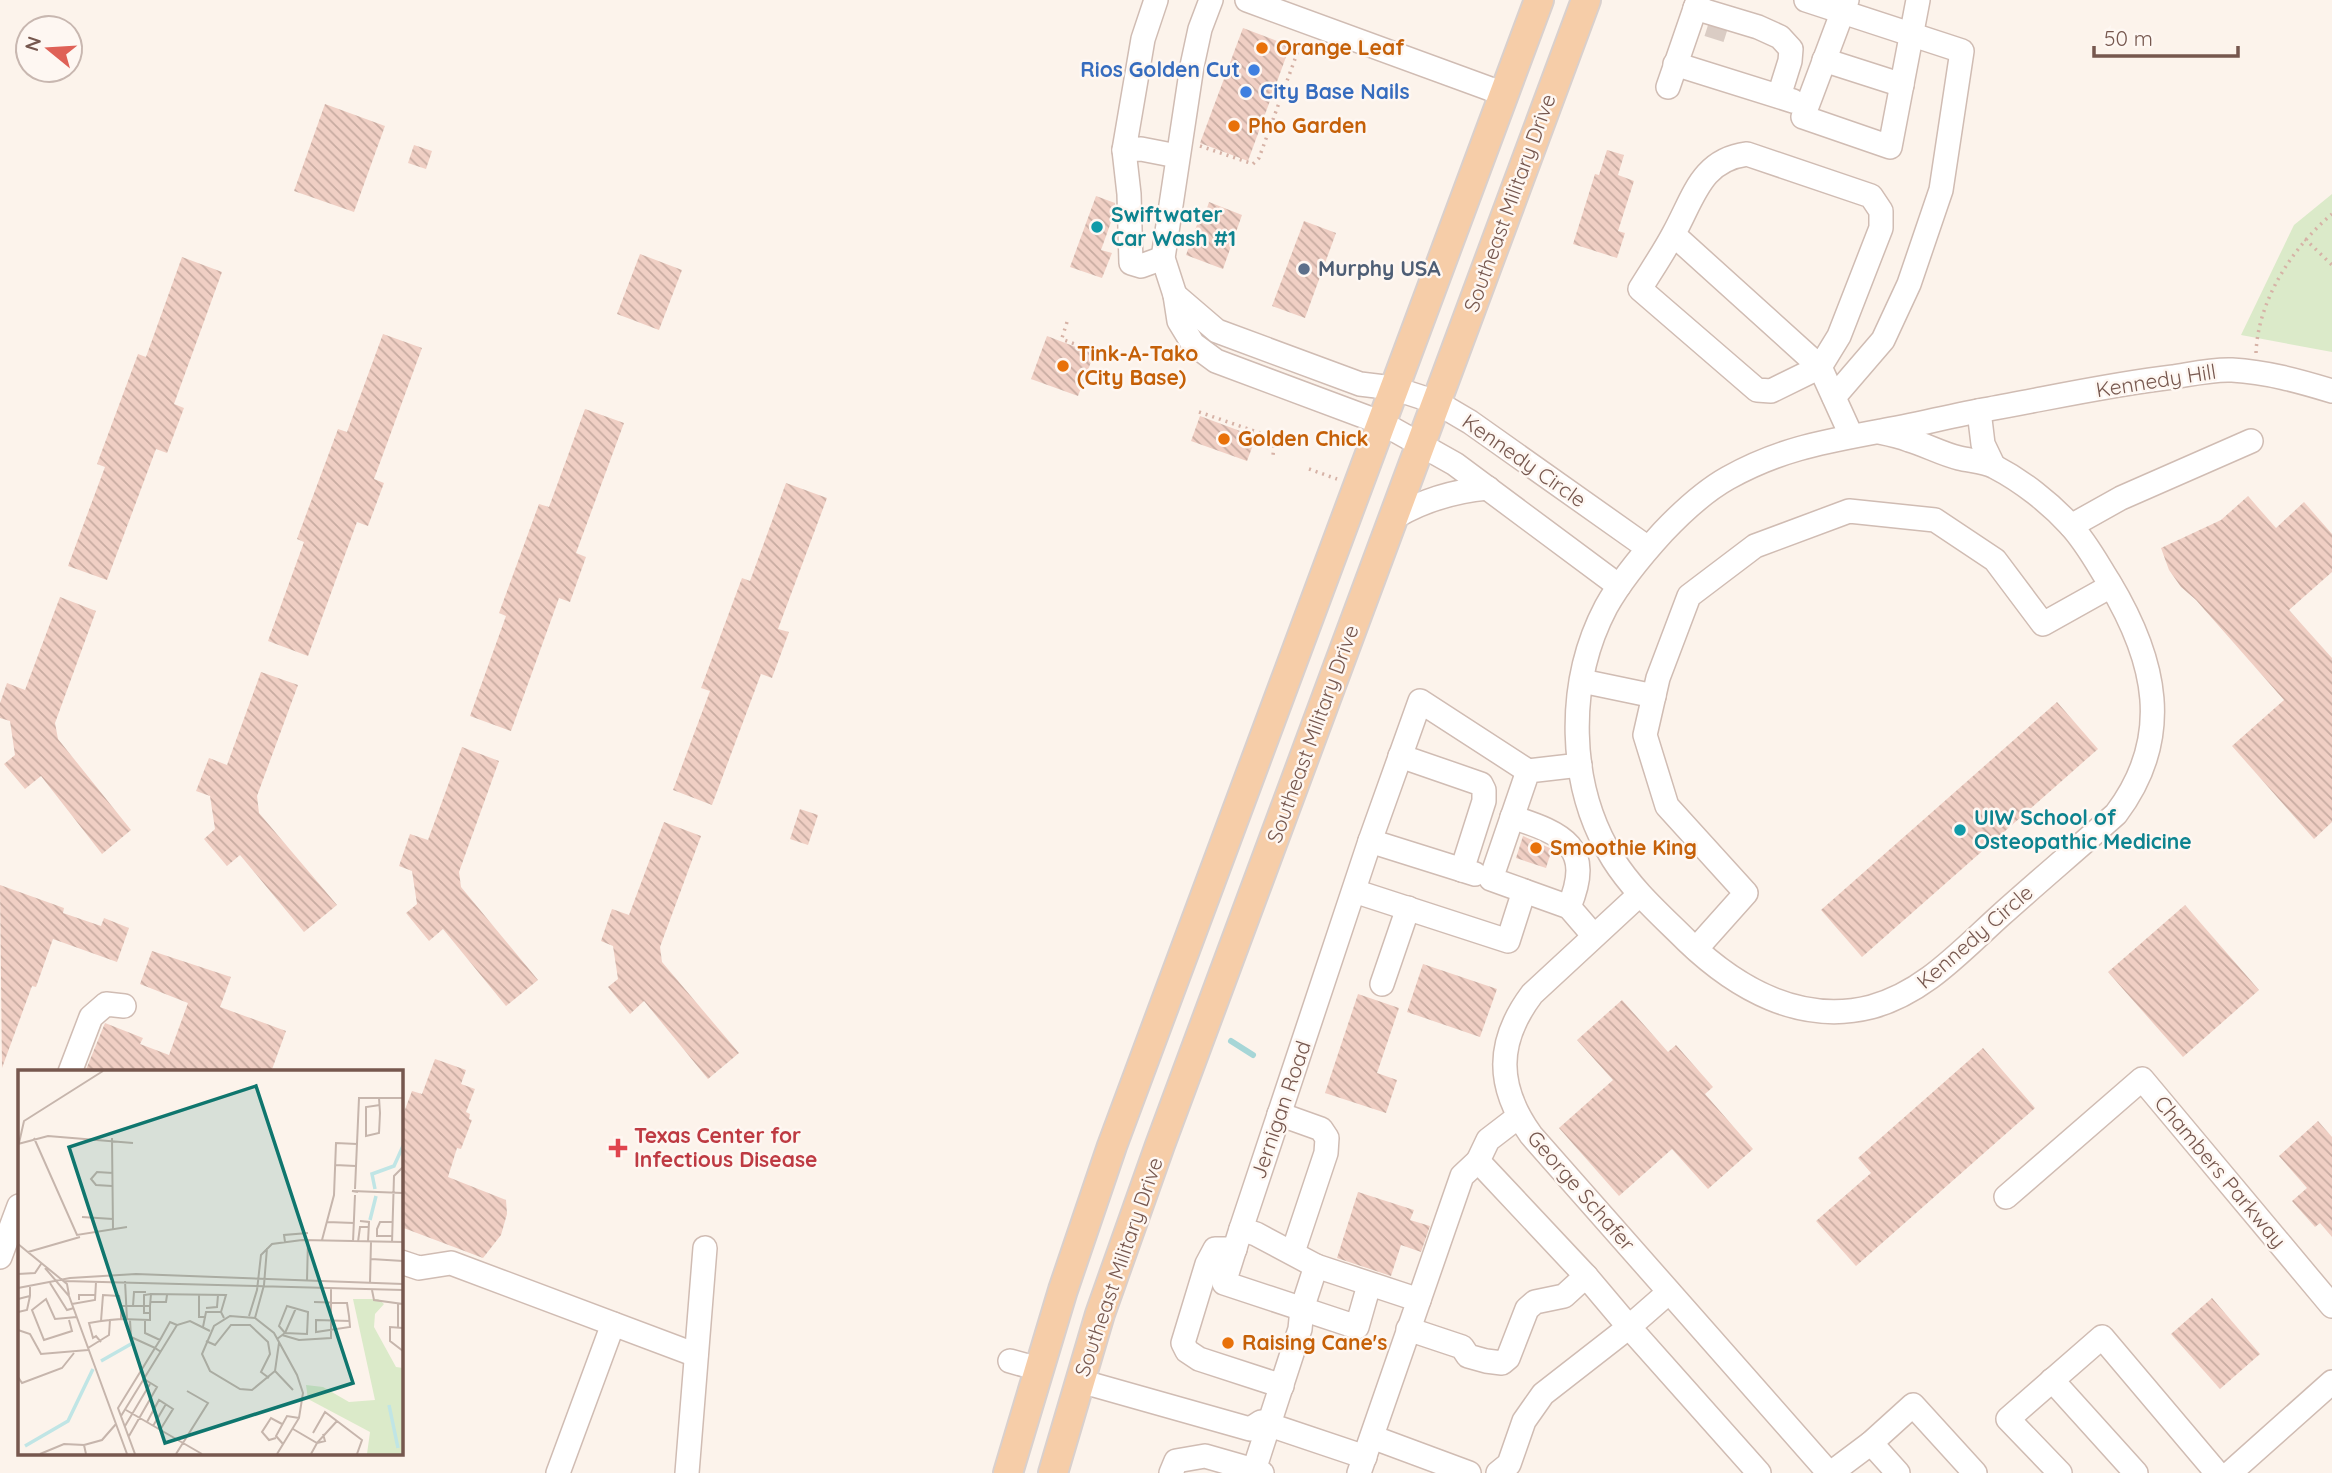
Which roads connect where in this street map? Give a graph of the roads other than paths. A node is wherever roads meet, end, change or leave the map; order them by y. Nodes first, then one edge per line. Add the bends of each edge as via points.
1 (1156, 0) edge
2 (1211, 0) edge
3 (1247, 0) edge
4 (1539, 0) edge
5 (1586, 0) edge
6 (1806, 0) edge
7 (1918, 0) edge
8 (1845, 6) edge
9 (1704, 17) edge
10 (1913, 35) junction
11 (1824, 60) junction
12 (1790, 61) junction
13 (1675, 64) junction
14 (1902, 85) junction
15 (1668, 87) dead end
16 (1504, 94) junction
17 (1779, 96) junction
18 (1806, 105) junction
19 (1124, 150) junction
20 (1177, 156) junction
21 (1674, 235) junction
22 (1163, 258) junction
23 (1175, 295) junction
24 (1820, 367) junction
25 (1394, 388) junction
26 (2332, 391) edge
27 (1833, 397) junction
28 (1436, 402) junction
29 (1979, 411) junction
30 (1382, 423) junction
31 (1879, 432) junction
32 (1851, 435) junction
33 (2251, 441) dead end
34 (1421, 445) junction
35 (1993, 466) junction
36 (1488, 488) junction
37 (1395, 517) junction
38 (2071, 526) junction
39 (1648, 548) junction
40 (1619, 586) junction
41 (2111, 586) junction
42 (1582, 681) junction
43 (1654, 696) junction
44 (1400, 756) junction
45 (1580, 765) junction
46 (1528, 771) junction
47 (1513, 817) junction
48 (1370, 841) junction
49 (1462, 870) junction
50 (1491, 879) junction
51 (1354, 891) junction
52 (1524, 891) junction
53 (1639, 895) junction
54 (1569, 907) junction
55 (1408, 908) junction
56 (1594, 936) junction
57 (1696, 949) junction
58 (1382, 984) dead end
59 (124, 1006) dead end
60 (71, 1070) edge
61 (1279, 1114) junction
62 (1518, 1117) junction
63 (1478, 1161) junction
64 (2006, 1197) dead end
65 (18, 1209) edge
66 (1238, 1239) junction
67 (705, 1248) dead end
68 (1293, 1252) junction
69 (0, 1257) edge
70 (402, 1262) edge
71 (1315, 1266) junction
72 (1586, 1276) junction
73 (1369, 1285) junction
74 (1669, 1292) junction
75 (1419, 1300) junction
76 (2332, 1306) edge
77 (1302, 1309) junction
78 (613, 1324) junction
79 (1629, 1327) junction
80 (1408, 1329) junction
81 (696, 1355) junction
82 (1010, 1361) dead end
83 (1039, 1369) junction
84 (2052, 1380) junction
85 (1080, 1381) junction
86 (2332, 1382) edge
87 (1282, 1386) junction
88 (1266, 1423) junction
89 (1871, 1443) junction
90 (1365, 1456) edge
91 (1258, 1472) edge
92 (558, 1473) edge
93 (687, 1473) edge
94 (1008, 1473) edge
95 (1053, 1473) edge
96 (1171, 1473) edge
97 (1469, 1473) edge
98 (1498, 1473) edge
99 (1759, 1473) edge
100 (1830, 1473) edge
101 (1898, 1473) edge
102 (1975, 1473) edge
103 (2060, 1473) edge
104 (2136, 1473) edge
105 (2217, 1473) edge
106 (2230, 1473) edge

1 - 19 street via 1143,39
2 - 20 street via 1200,29
3 - 16 street
4 - 16 main road, Southeast Military Drive
5 - 28 main road, Southeast Military Drive
6 - 8 street
7 - 10 street
8 - 10 street
8 - 11 street
9 - 12 street via 1778,47
9 - 12 street via 1758,27 1780,37 1791,49
9 - 13 street
10 - 14 street
10 - 27 street via 1962,51 1941,190 1909,284 1883,340
11 - 14 street
11 - 18 street
12 - 17 street
13 - 15 street
13 - 17 street
14 - 18 street via 1890,147 1803,117
16 - 25 main road, Southeast Military Drive
17 - 18 street
19 - 20 street
19 - 22 street via 1131,263 1141,266
20 - 22 street
21 - 24 street
21 - 24 street via 1640,289 1758,390 1771,391
21 - 24 street via 1699,183 1730,156 1747,154 1871,196 1881,211 1881,228 1839,336
22 - 23 street, Kennedy Circle
23 - 25 street, Kennedy Circle via 1217,331 1360,384
23 - 30 street, Kennedy Circle via 1179,321 1192,344 1216,361
24 - 27 street
25 - 28 street, Kennedy Circle
25 - 30 main road, Southeast Military Drive
26 - 29 street, Kennedy Hill via 2290,378 2229,370
27 - 32 street
28 - 34 main road, Southeast Military Drive
28 - 39 street, Kennedy Circle
29 - 31 street, Kennedy Circle
29 - 35 street via 1983,444
30 - 34 street, Kennedy Circle
30 - 83 main road, Southeast Military Drive via 1112,1146
31 - 32 street, Kennedy Circle
31 - 35 street, Kennedy Circle
32 - 39 street, Kennedy Circle via 1772,456 1725,479
33 - 38 street via 2121,498
34 - 36 street, Kennedy Circle
34 - 37 main road, Southeast Military Drive
35 - 38 street, Kennedy Circle via 2030,490
36 - 37 street via 1449,494
36 - 40 street, Kennedy Circle
37 - 85 main road, Southeast Military Drive via 1160,1145
38 - 41 street, Kennedy Circle
39 - 40 street, Kennedy Circle
40 - 42 street, Kennedy Circle via 1605,608
41 - 43 street via 2043,624 1995,560 1935,520 1849,511 1755,547 1689,596
41 - 57 street, Kennedy Circle via 2138,636 2151,693 2152,730 2133,791 2116,814 1921,986 1860,1009 1800,1007 1745,987
42 - 43 street
42 - 45 street, Kennedy Circle via 1577,722
43 - 57 street via 1645,736 1667,806 1746,892
44 - 46 street, Jernigan Road via 1420,701
44 - 48 street, Jernigan Road
44 - 49 street via 1481,784 1484,801
45 - 46 street
45 - 53 street, Kennedy Circle via 1590,808 1612,858
46 - 47 street
47 - 50 street
47 - 54 street via 1543,827 1569,843 1578,874
48 - 49 street
48 - 51 street, Jernigan Road
49 - 50 street
50 - 52 street
51 - 55 street
51 - 61 street, Jernigan Road
52 - 54 street
52 - 55 street via 1508,941
53 - 56 street, George Schafer
53 - 57 street, Kennedy Circle
54 - 56 street
55 - 58 street
56 - 62 street, George Schafer via 1532,994 1510,1032 1505,1075
59 - 60 street via 106,1004 91,1017
61 - 66 street, Jernigan Road
61 - 68 street via 1321,1129 1327,1138
62 - 63 street via 1488,1140
62 - 74 street, George Schafer
63 - 72 street
63 - 75 street via 1462,1176
64 - 76 street, Chambers Parkway via 2142,1079
65 - 69 street
66 - 68 street via 1256,1234
66 - 77 street, Jernigan Road via 1224,1283
66 - 87 street via 1215,1248 1183,1343 1199,1359
67 - 81 street
68 - 71 street
70 - 78 street via 419,1268 451,1263
71 - 73 street
71 - 77 street
72 - 79 street
72 - 80 street via 1564,1296 1535,1302 1527,1309 1502,1363 1468,1356 1462,1347
73 - 75 street
73 - 77 street via 1357,1326
74 - 79 street
74 - 100 street, George Schafer
75 - 80 street
77 - 87 street
78 - 81 street
78 - 92 street
79 - 98 street via 1543,1394 1524,1421 1509,1464
79 - 99 street
80 - 90 street
81 - 93 street
82 - 83 street
83 - 85 main road
83 - 94 main road, Southeast Military Drive
84 - 103 street via 2008,1419
84 - 104 street
84 - 105 street via 2102,1337
85 - 88 street via 1250,1429
85 - 95 main road, Southeast Military Drive
86 - 106 street
87 - 88 street
88 - 90 street
88 - 91 street
89 - 100 street
89 - 101 street
89 - 102 street via 1913,1405
90 - 97 street
91 - 96 street via 1205,1456 1175,1461

